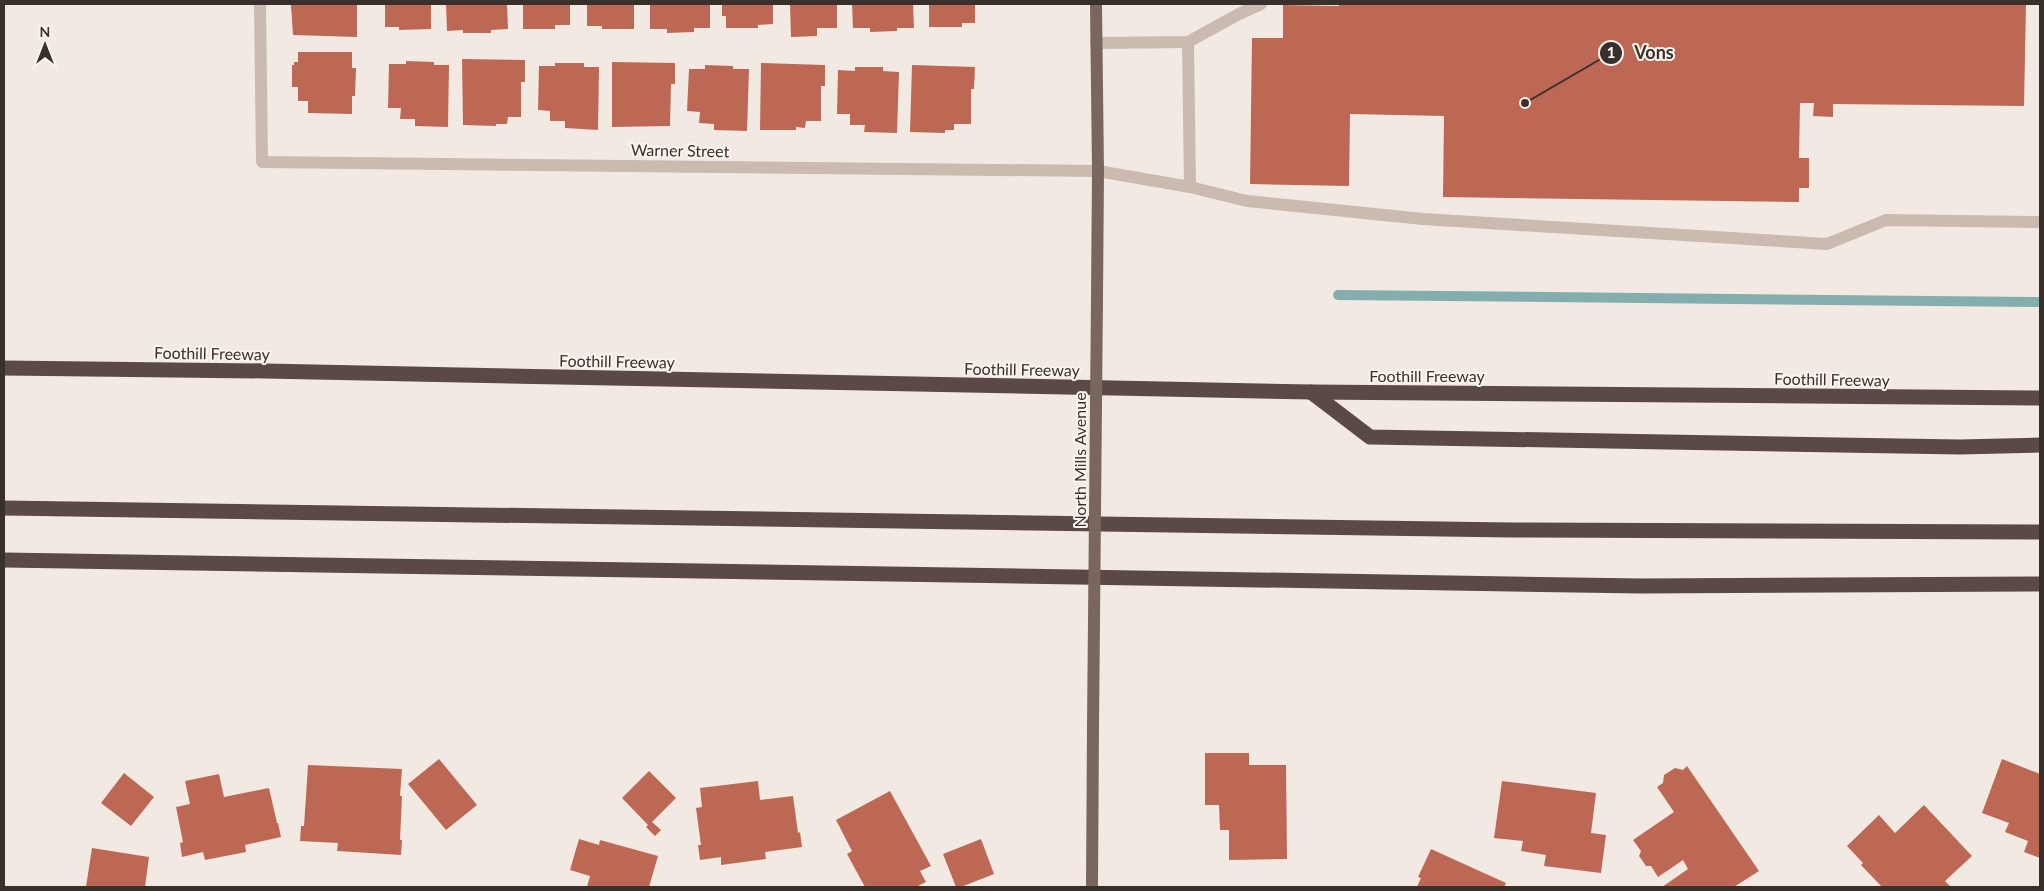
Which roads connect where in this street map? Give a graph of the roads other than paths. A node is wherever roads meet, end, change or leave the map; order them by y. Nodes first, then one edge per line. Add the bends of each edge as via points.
1 (260, 4) edge
2 (1096, 4) edge
3 (1261, 4) edge
4 (1239, 9) edge
5 (1188, 42) junction
6 (1096, 43) junction
7 (1098, 171) junction
8 (1190, 187) junction
9 (2040, 222) edge
10 (4, 368) edge
11 (1311, 392) junction
12 (2040, 398) edge
13 (2040, 445) edge
14 (4, 508) edge
15 (2040, 532) edge
16 (4, 560) edge
17 (2040, 584) edge
18 (1092, 887) edge

1 - 7 street, Warner Street via 262,162
2 - 6 main road, North Mills Avenue
3 - 4 street
4 - 5 street
5 - 6 street
5 - 8 street
6 - 7 main road, North Mills Avenue
7 - 8 street, Warner Street
7 - 18 main road, North Mills Avenue, bridge
8 - 9 street, Warner Street via 1247,200 1423,219 1827,244 1886,220
10 - 11 highway, Foothill Freeway
11 - 12 highway, Foothill Freeway
11 - 13 highway via 1370,437 1960,447
14 - 15 highway via 1531,531
16 - 17 highway via 1641,586

